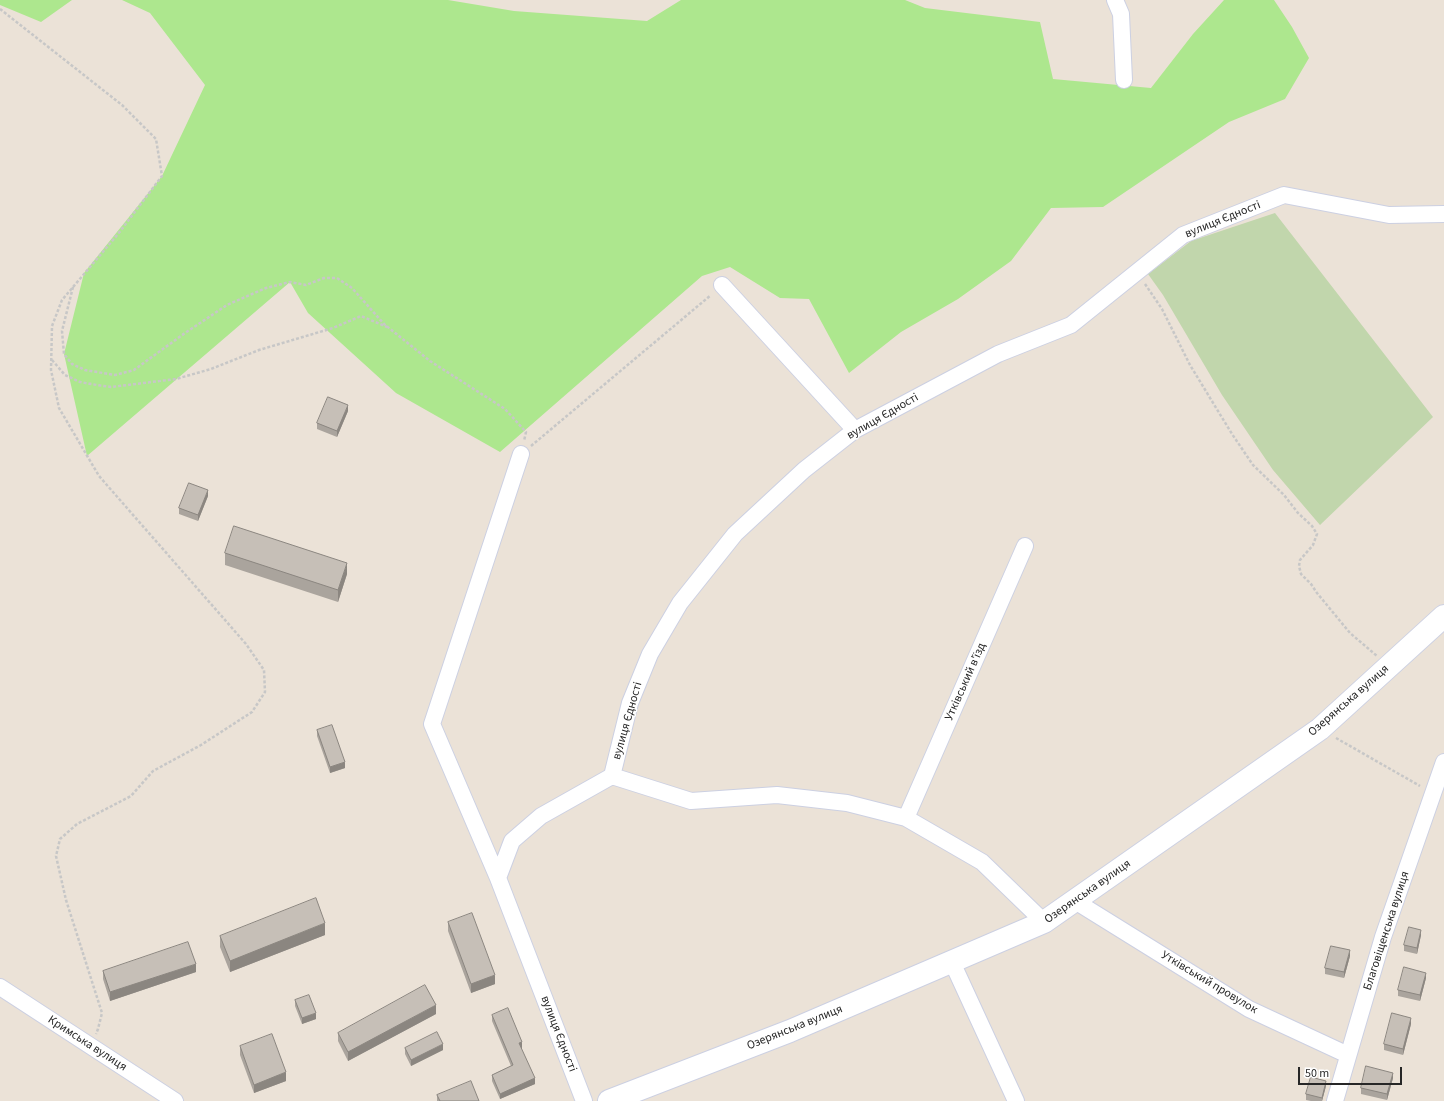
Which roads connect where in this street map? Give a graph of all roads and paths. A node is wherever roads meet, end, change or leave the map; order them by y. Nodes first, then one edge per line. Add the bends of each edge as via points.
1 (1115, 0) edge
2 (0, 9) edge
3 (1124, 80) dead end
4 (1444, 214) edge
5 (1136, 272) junction
6 (74, 285) junction
7 (722, 286) joint
8 (391, 329) junction
9 (52, 358) junction
10 (855, 430) junction
11 (521, 454) junction
12 (1025, 546) dead end
13 (1444, 616) edge
14 (1391, 664) junction
15 (1320, 728) junction
16 (1444, 762) edge
17 (612, 776) junction
18 (1433, 793) junction
19 (906, 818) junction
20 (498, 878) junction
21 (1075, 901) junction
22 (1044, 922) junction
23 (952, 962) junction
24 (0, 987) edge
25 (89, 1045) junction
26 (1348, 1055) junction
27 (175, 1101) edge
28 (584, 1101) edge
29 (609, 1101) edge
30 (1016, 1101) edge
31 (1335, 1101) edge

1 - 3 street via 1121,14
2 - 6 path via 122,105 156,139 162,176 118,234
4 - 5 street, вулиця Єдності via 1389,215 1284,195 1183,235
5 - 10 street, вулиця Єдності via 1071,325 998,354
5 - 14 path via 1162,309 1190,365 1253,465 1312,526 1316,534 1313,545 1300,560 1301,574 1350,633 1374,654
6 - 8 path via 62,331 64,354 72,364 85,370 115,375 134,370 227,305 266,288 290,282 306,285 324,278 337,278 352,288
6 - 9 path via 62,300 52,326
7 - 10 street
7 - 11 path
8 - 9 path via 361,316 333,328 258,350 211,369 176,379 111,387 80,382 65,375
8 - 11 path via 430,361 505,409 526,432
9 - 25 path via 59,408 99,476 246,644 264,670 265,685 265,692 252,712 201,745 153,771 131,796 77,824 60,839 56,856 66,900 102,1013 98,1030
10 - 17 street, вулиця Єдності via 804,470 735,534 680,603 650,654 641,675 630,703
11 - 20 street, вулиця Єдності via 432,724
12 - 19 street, Утківський в'їзд
13 - 14 street, Озерянська вулиця
14 - 15 street, Озерянська вулиця
15 - 18 path
15 - 21 street, Озерянська вулиця
16 - 18 street, Благовіщенська вулиця
17 - 19 street via 690,801 777,794 847,803
17 - 20 street, вулиця Єдності via 541,816 512,841
18 - 26 street, Благовіщенська вулиця via 1383,937
19 - 22 street via 982,862
20 - 28 street, вулиця Єдності
21 - 22 street, Озерянська вулиця
21 - 26 street, Утківський провулок via 1249,1009
22 - 23 street, Озерянська вулиця
23 - 29 street, Озерянська вулиця via 790,1031
23 - 30 street
24 - 25 street, Кримська вулиця
25 - 27 street, Кримська вулиця
26 - 31 street, Благовіщенська вулиця

